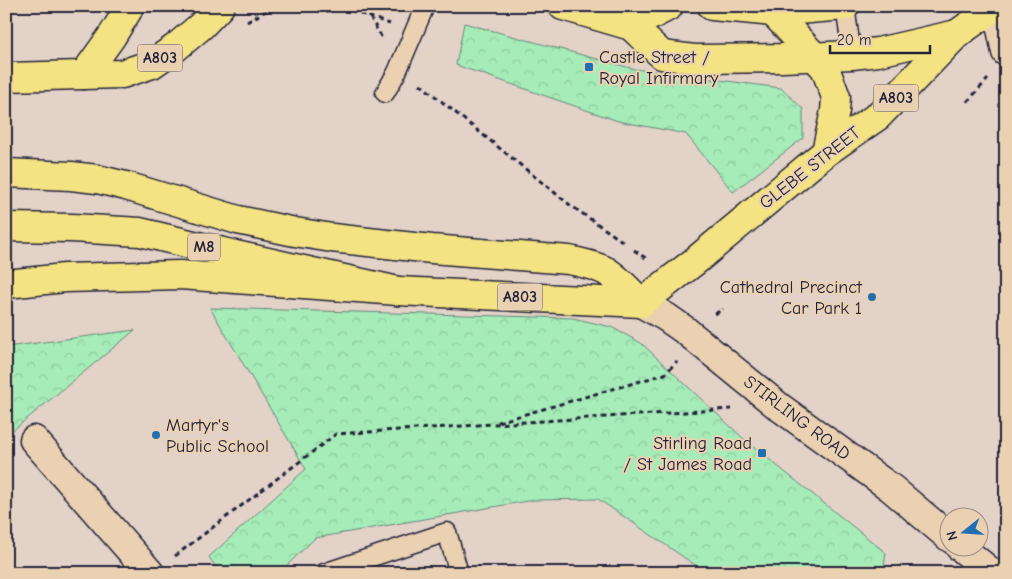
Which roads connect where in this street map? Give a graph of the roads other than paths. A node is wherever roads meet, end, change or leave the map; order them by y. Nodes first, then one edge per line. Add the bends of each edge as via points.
1 (128, 6) edge
2 (220, 6) edge
3 (425, 6) edge
4 (563, 6) edge
5 (669, 6) edge
6 (712, 6) edge
7 (845, 6) edge
8 (996, 6) edge
9 (773, 12) junction
10 (631, 26) junction
11 (957, 34) junction
12 (1006, 52) edge
13 (852, 55) junction
14 (815, 56) junction
15 (84, 75) junction
16 (6, 77) edge
17 (385, 93) dead end
18 (826, 152) junction
19 (6, 173) edge
20 (6, 228) edge
21 (6, 284) edge
22 (398, 290) junction
23 (641, 303) junction
24 (34, 440) dead end
25 (940, 530) edge
26 (971, 556) edge
27 (160, 567) edge
28 (324, 573) edge
29 (458, 573) edge
30 (992, 573) edge

1 - 15 main road, A803 via 112,36
2 - 15 main road, A803 via 201,26 152,64 122,74
3 - 17 lane
4 - 10 main road
5 - 10 main road
6 - 9 main road
7 - 9 main road
7 - 13 lane
8 - 11 main road, GLEBE STREET / A803
8 - 12 street
9 - 14 main road
10 - 14 main road via 662,54 694,59
11 - 13 main road
11 - 18 main road, GLEBE STREET / A803 via 878,116
13 - 14 main road
14 - 18 main road via 825,68 836,97
15 - 16 main road, A803
18 - 23 main road, GLEBE STREET / A803
19 - 23 main road, M8 via 97,179 238,220 332,238 589,264 607,272
20 - 22 main road, M8 via 140,232
21 - 22 main road, A803 via 66,278 180,275
22 - 23 main road, A803
23 - 25 street, STIRLING ROAD via 696,339 778,406 891,488
24 - 27 street
26 - 30 street
28 - 29 lane via 447,532

